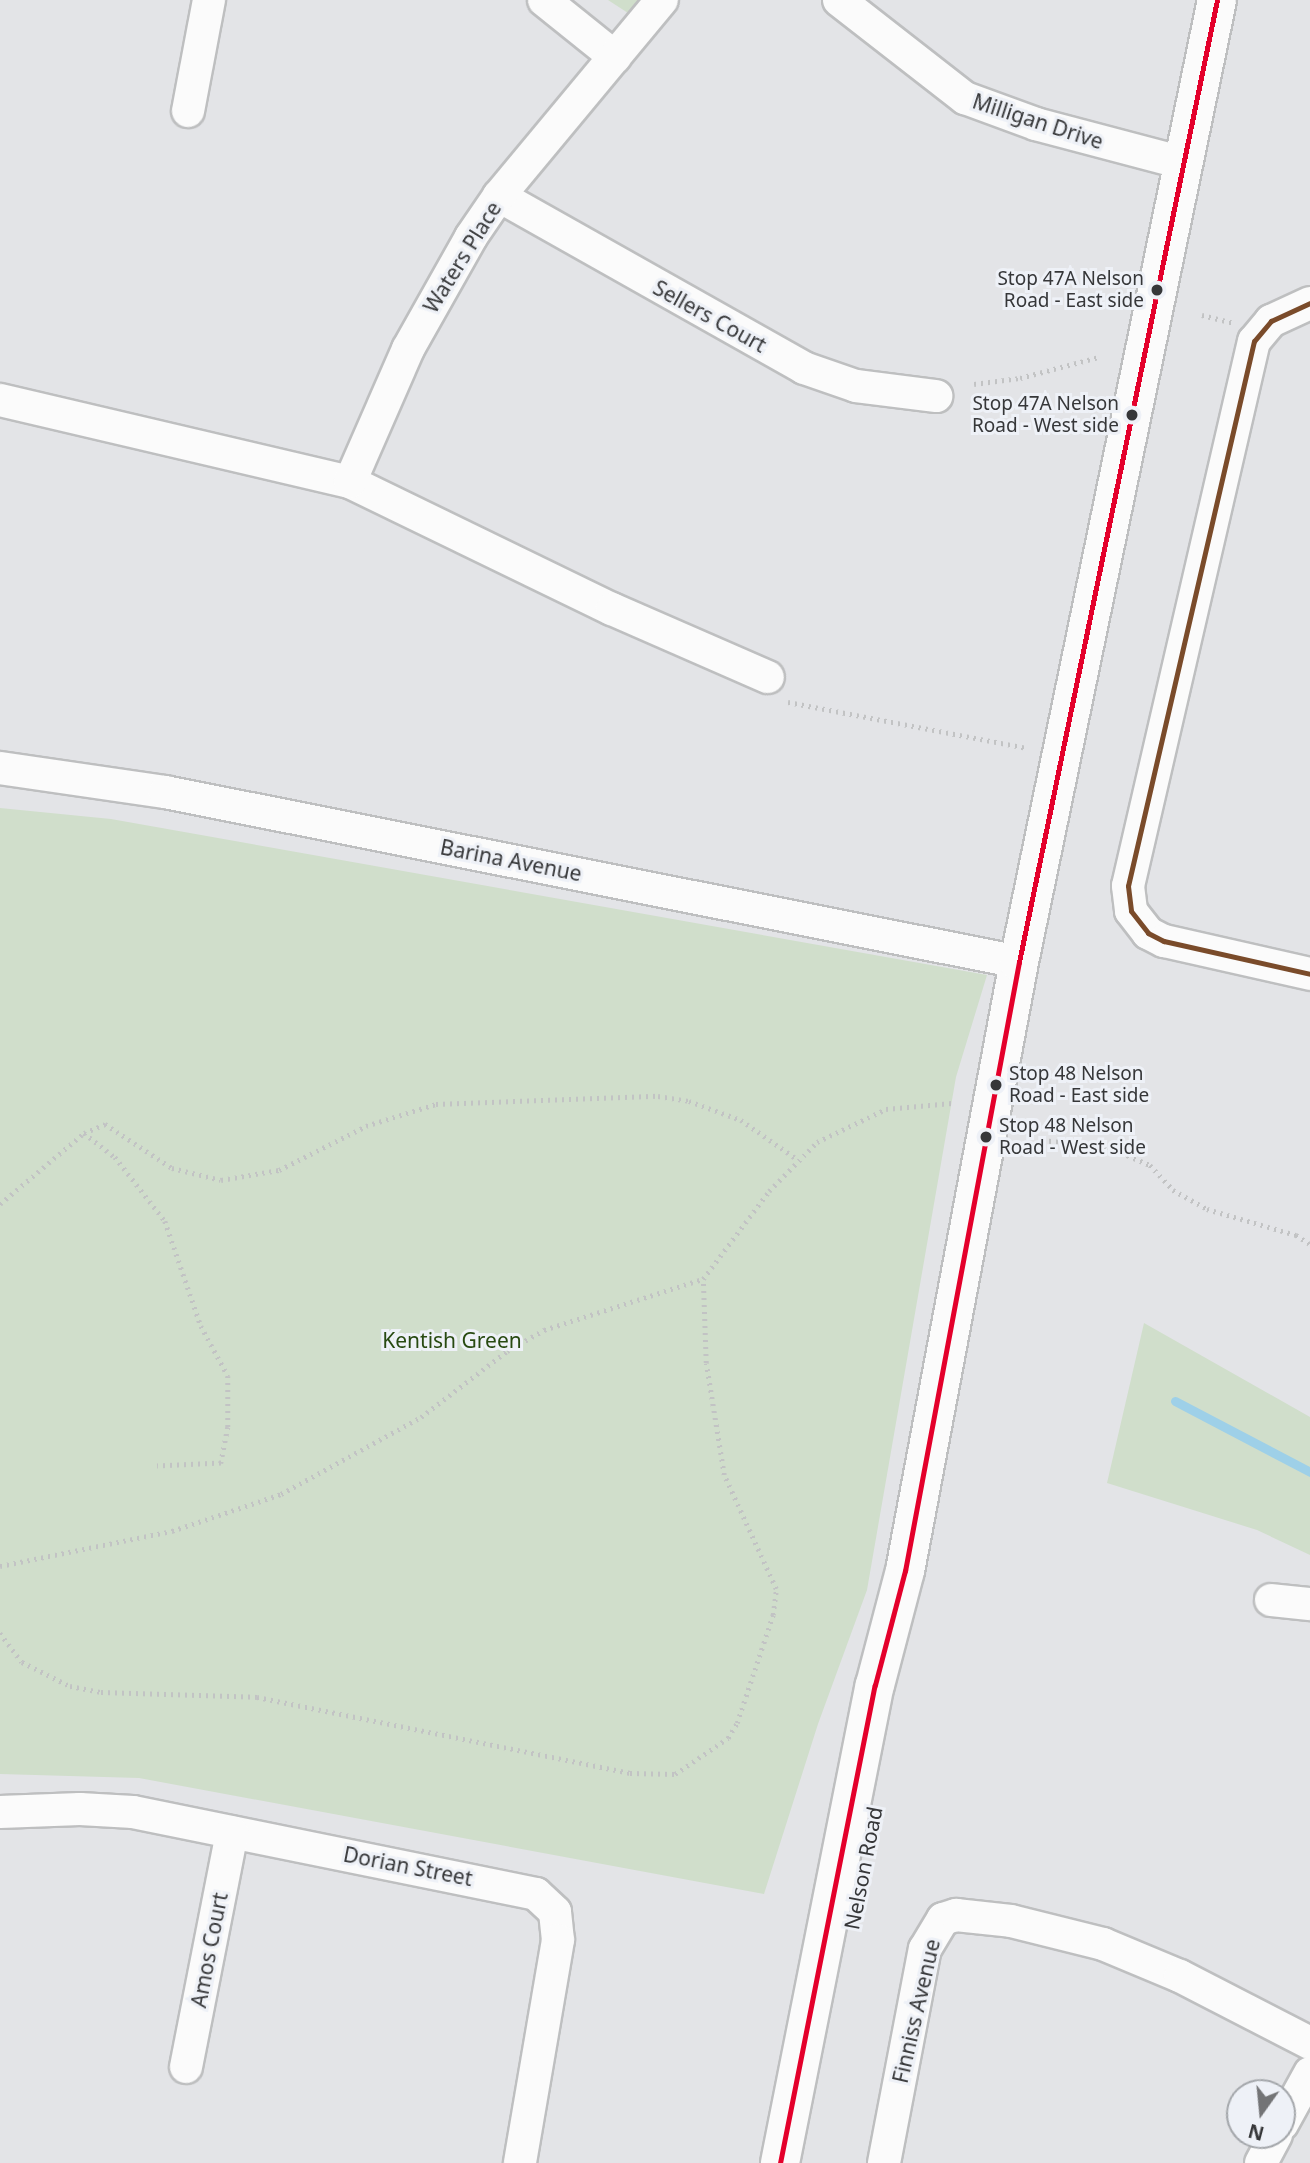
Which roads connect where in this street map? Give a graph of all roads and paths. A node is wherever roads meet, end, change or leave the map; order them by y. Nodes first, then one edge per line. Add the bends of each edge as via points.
1 (209, 0) edge
2 (544, 0) edge
3 (662, 0) edge
4 (839, 0) edge
5 (1217, 0) edge
6 (615, 57) junction
7 (188, 111) dead end
8 (1184, 163) junction
9 (499, 196) junction
10 (1310, 303) edge
11 (1099, 357) dead end
12 (974, 384) dead end
13 (936, 396) dead end
14 (0, 400) edge
15 (350, 482) junction
16 (768, 677) dead end
17 (788, 702) dead end
18 (1028, 748) dead end
19 (0, 768) edge
20 (1019, 962) junction
21 (1310, 974) edge
22 (951, 1103) dead end
23 (84, 1133) junction
24 (1042, 1140) dead end
25 (797, 1159) junction
26 (0, 1204) edge
27 (1310, 1244) edge
28 (703, 1279) junction
29 (157, 1466) dead end
30 (0, 1566) edge
31 (905, 1571) junction
32 (1271, 1600) dead end
33 (1310, 1604) edge
34 (0, 1633) edge
35 (0, 1812) edge
36 (232, 1832) junction
37 (1310, 2043) edge
38 (186, 2067) dead end
39 (1310, 2073) edge
40 (1296, 2098) edge
41 (520, 2163) edge
42 (780, 2163) edge
43 (807, 2163) edge
44 (884, 2163) edge

1 - 7 street
2 - 6 street
3 - 6 street
4 - 8 street, Milligan Drive via 965,98 1036,124
5 - 8 main road, Nelson Road
6 - 9 street, Waters Place
8 - 20 main road, Nelson Road
9 - 13 street, Sellers Court via 804,368 856,386
9 - 15 street, Waters Place via 429,307
10 - 21 street via 1272,321 1254,341 1128,886 1131,911 1148,933
11 - 12 path via 1020,378
14 - 15 street
15 - 16 street via 612,609
17 - 18 path
19 - 20 street, Barina Avenue via 165,792
20 - 31 main road, Nelson Road
22 - 25 path via 886,1109 817,1142
23 - 25 path via 105,1124 172,1168 221,1180 279,1170 366,1126 436,1104 658,1096 689,1101 741,1120
23 - 26 path
23 - 29 path via 115,1157 165,1221 201,1326 228,1376 221,1463
24 - 27 path via 1108,1147 1150,1165 1173,1189 1207,1209 1296,1235
25 - 28 path
28 - 30 path via 544,1330 507,1351 421,1417 281,1494 172,1531
28 - 34 path via 706,1363 724,1475 776,1589 774,1615 733,1730 703,1758 675,1774 630,1773 257,1698 101,1692 70,1686 22,1662
31 - 42 main road, Nelson Road via 875,1685
31 - 43 main road, Nelson Road via 905,1628 892,1713
32 - 33 street
35 - 36 street, Dorian Street via 120,1811
36 - 38 street, Amos Court
36 - 41 street, Dorian Street via 516,1887 547,1901 555,1912 558,1940
37 - 44 street, Finniss Avenue via 1180,1976 1103,1944 1011,1921 956,1915 943,1919 925,1948
39 - 40 street

